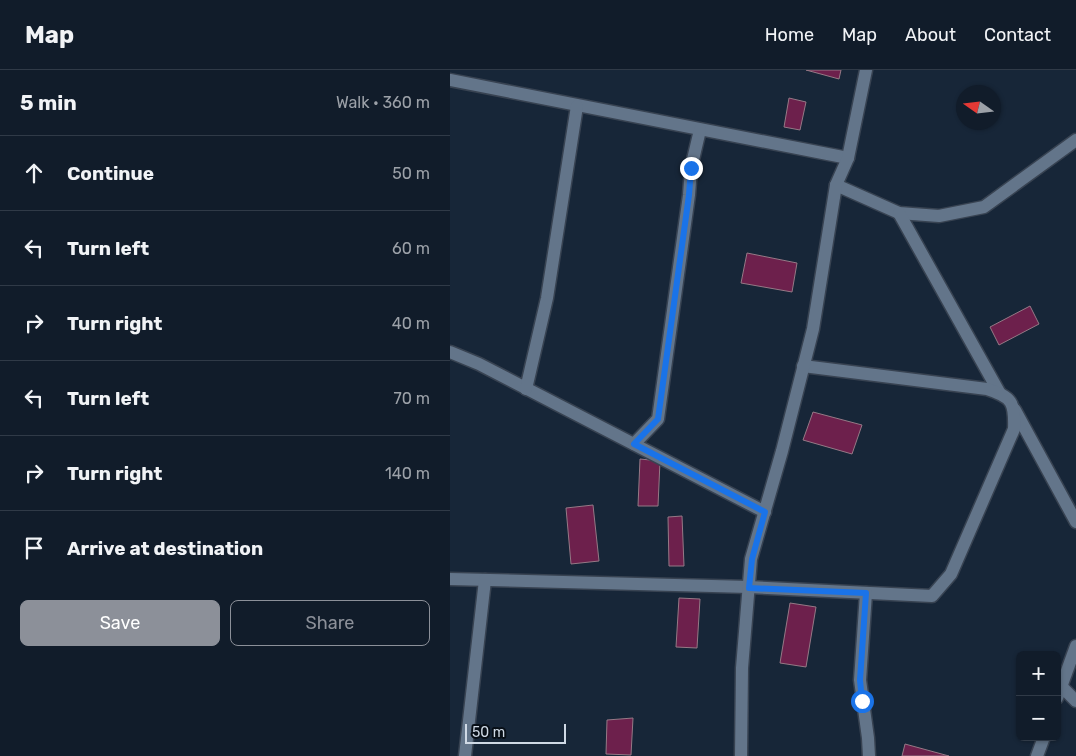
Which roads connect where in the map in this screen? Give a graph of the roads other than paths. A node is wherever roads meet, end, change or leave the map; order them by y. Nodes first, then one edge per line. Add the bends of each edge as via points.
1 (866, 70) edge
2 (450, 80) edge
3 (577, 106) junction
4 (700, 130) junction
5 (1076, 140) edge
6 (848, 158) junction
7 (836, 185) junction
8 (899, 213) junction
9 (450, 352) edge
10 (803, 366) junction
11 (526, 389) junction
12 (999, 392) junction
13 (1015, 409) junction
14 (634, 444) junction
15 (765, 512) junction
16 (1076, 522) edge
17 (450, 579) edge
18 (485, 580) junction
19 (749, 588) junction
20 (866, 593) junction
21 (1076, 646) edge
22 (1061, 687) edge
23 (1061, 693) edge
24 (1076, 700) edge
25 (1043, 741) edge
26 (465, 756) edge
27 (741, 756) edge
28 (869, 756) edge
29 (1037, 756) edge

1 - 6 street
2 - 3 street
3 - 4 street
3 - 11 street via 547,298
4 - 6 street
4 - 14 street via 691,168 658,419
5 - 8 street via 984,207 939,216
6 - 7 street
7 - 8 street
7 - 10 street via 813,329
8 - 12 street
9 - 11 street
10 - 12 street
10 - 15 street
11 - 14 street
12 - 13 street
13 - 16 street
13 - 20 street via 1014,429 951,574 932,596
14 - 15 street
15 - 19 street via 752,559
17 - 18 street
18 - 19 street
18 - 26 street
19 - 20 street
19 - 27 street via 742,668
20 - 28 street via 860,680
21 - 22 street
23 - 24 street
25 - 29 street

